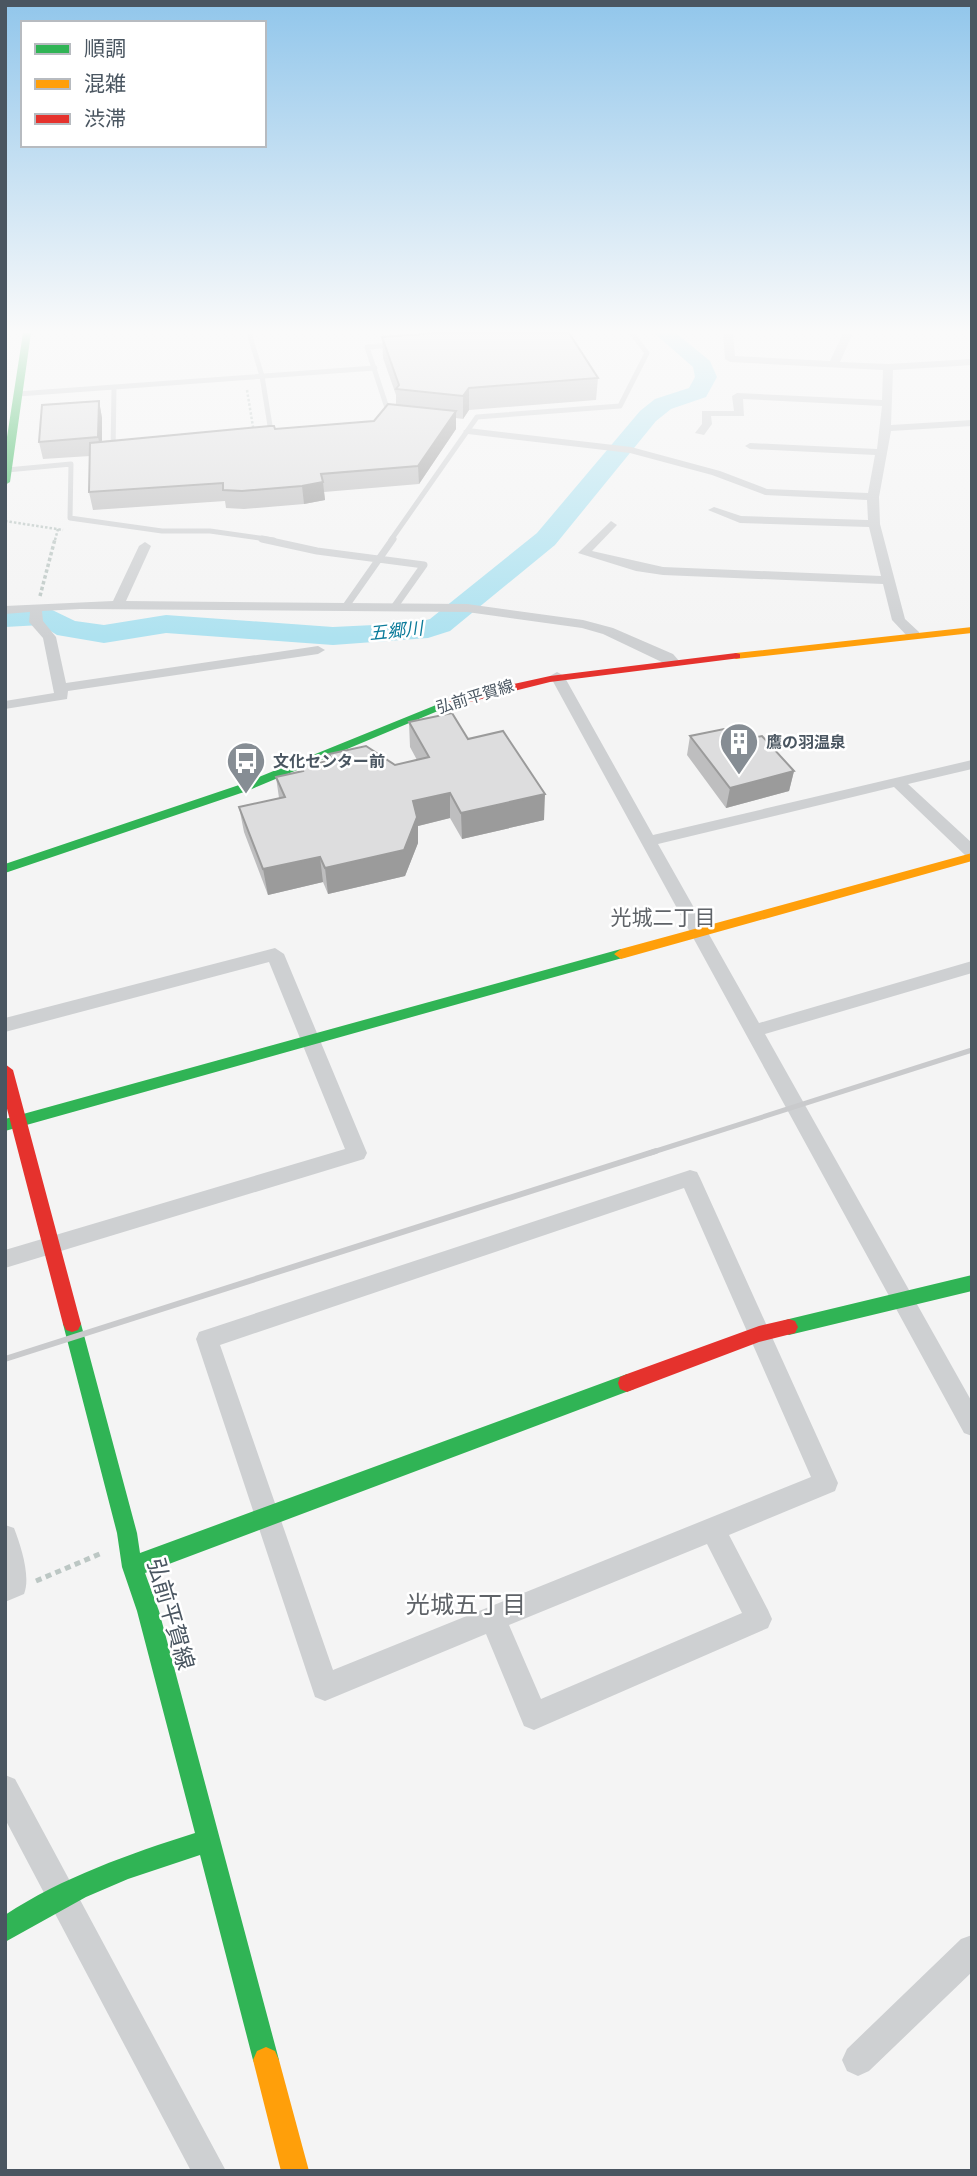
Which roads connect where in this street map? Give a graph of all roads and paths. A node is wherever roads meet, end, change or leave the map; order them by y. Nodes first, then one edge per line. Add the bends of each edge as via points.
1 (12, 435) edge
2 (113, 435) edge
3 (271, 435) edge
4 (460, 435) edge
5 (523, 435) edge
6 (884, 435) edge
7 (272, 438) junction
8 (264, 439) edge
9 (282, 439) edge
10 (750, 446) dead end
11 (124, 452) edge
12 (880, 452) junction
13 (6, 476) edge
14 (873, 497) junction
15 (714, 510) dead end
16 (874, 524) junction
17 (611, 526) dead end
18 (58, 529) dead end
19 (145, 547) dead end
20 (379, 559) junction
21 (887, 580) junction
22 (118, 605) junction
23 (346, 606) junction
24 (396, 607) junction
25 (5, 610) edge
26 (36, 614) junction
27 (972, 630) edge
28 (914, 635) junction
29 (318, 650) dead end
30 (673, 662) junction
31 (557, 676) junction
32 (61, 688) junction
33 (5, 705) edge
34 (972, 764) edge
35 (897, 782) junction
36 (649, 841) junction
37 (972, 854) edge
38 (5, 869) edge
39 (699, 933) junction
40 (972, 967) edge
41 (5, 1025) edge
42 (754, 1031) junction
43 (311, 1041) junction
44 (5, 1070) edge
45 (12, 1123) edge
46 (51, 1245) junction
47 (5, 1259) edge
48 (972, 1283) edge
49 (902, 1300) junction
50 (759, 1334) junction
51 (972, 1426) edge
52 (267, 1516) junction
53 (713, 1529) junction
54 (5, 1537) edge
55 (108, 1542) dead end
56 (132, 1567) junction
57 (10, 1587) edge
58 (493, 1619) junction
59 (5, 1789) edge
60 (208, 1840) junction
61 (59, 1894) junction
62 (5, 1930) edge
63 (972, 1950) edge
64 (858, 2060) dead end
65 (209, 2171) edge
66 (295, 2171) edge

1 - 13 street
2 - 11 lane via 113,453
3 - 7 lane
4 - 20 lane
5 - 14 street via 631,450 716,472 765,492
6 - 12 street
7 - 8 lane
7 - 9 lane
10 - 12 street
12 - 14 street
13 - 20 lane via 71,464 71,518 162,531 210,531
14 - 16 street
15 - 16 street via 740,519
16 - 21 street
17 - 21 street via 584,553 663,571
18 - 26 path
19 - 22 street
20 - 23 lane
20 - 24 lane via 424,565
21 - 28 street via 899,620
22 - 23 street
22 - 26 street
23 - 24 street
24 - 30 street via 467,608 583,624
25 - 26 street
26 - 32 street via 50,637
27 - 28 street, 弘前平賀線
28 - 30 street, 弘前平賀線
29 - 32 street
30 - 31 street, 弘前平賀線
31 - 36 street
31 - 38 street, 弘前平賀線 via 469,695 243,788
32 - 33 street via 62,696
34 - 35 street
35 - 36 street
35 - 37 street
36 - 39 street
37 - 39 street
39 - 42 street
39 - 43 street
40 - 42 street
41 - 43 street via 275,954
42 - 49 street
43 - 45 street
43 - 46 street via 357,1153
44 - 45 street, 弘前平賀線
45 - 46 street, 弘前平賀線
46 - 47 street
46 - 56 street, 弘前平賀線
48 - 49 street
49 - 50 street
49 - 51 street
50 - 52 street
50 - 52 street via 690,1178 207,1339
50 - 53 street via 826,1483
52 - 56 street
52 - 58 street via 325,1687
53 - 58 street
53 - 58 street via 759,1619 534,1716
54 - 57 street
55 - 57 path via 100,1555 38,1581
56 - 60 street, 弘前平賀線 via 148,1611
59 - 61 street
60 - 61 street via 123,1867
60 - 66 street, 弘前平賀線
61 - 62 street
61 - 65 street
63 - 64 street

